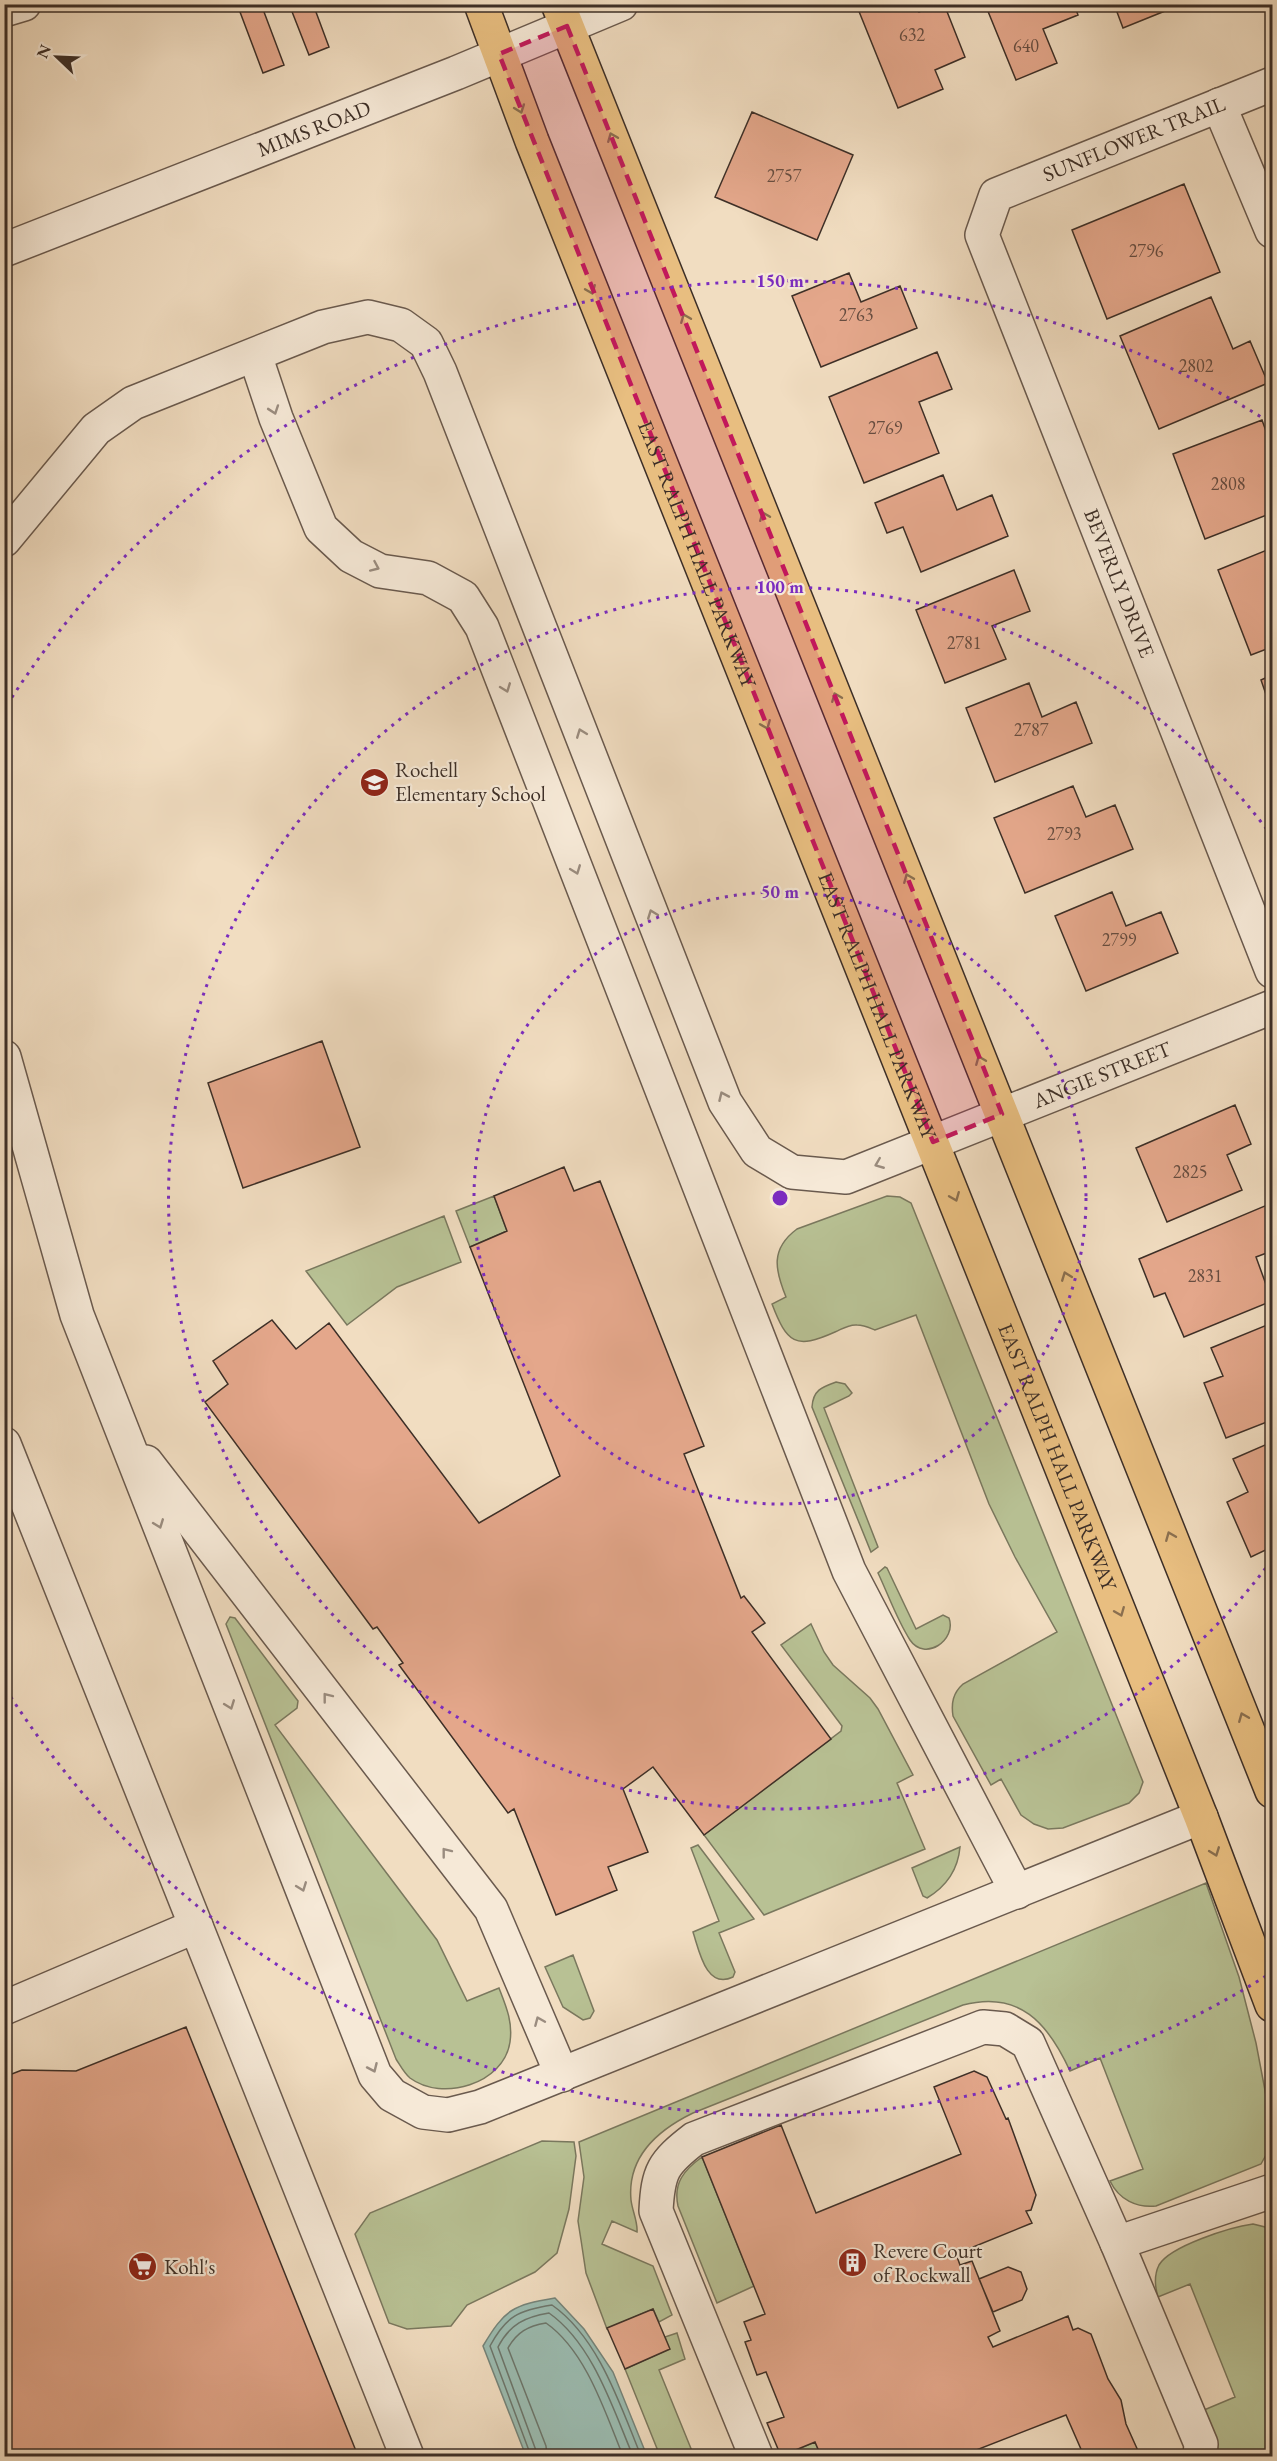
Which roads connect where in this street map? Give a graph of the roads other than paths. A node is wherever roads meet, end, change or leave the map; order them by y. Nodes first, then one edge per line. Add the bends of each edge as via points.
1 (24, 4) edge
2 (481, 4) edge
3 (621, 4) edge
4 (4, 10) edge
5 (562, 15) edge
6 (499, 54) junction
7 (1272, 84) edge
8 (1220, 105) junction
9 (996, 195) joint
10 (1272, 231) edge
11 (4, 250) edge
12 (255, 355) junction
13 (4, 540) edge
14 (1272, 971) edge
15 (1272, 1006) edge
16 (4, 1057) edge
17 (1002, 1114) junction
18 (933, 1142) junction
19 (122, 1430) junction
20 (4, 1444) edge
21 (1272, 1791) edge
22 (1202, 1817) junction
23 (1017, 1892) junction
24 (195, 1926) junction
25 (1272, 2006) edge
26 (4, 2008) edge
27 (562, 2075) junction
28 (1272, 2192) edge
29 (1117, 2243) junction
30 (407, 2457) edge
31 (756, 2457) edge
32 (1200, 2457) edge

1 - 4 street
2 - 6 main road, EAST RALPH HALL PARKWAY
3 - 5 street, MIMS ROAD
5 - 6 street, MIMS ROAD
17 -> 5 main road
6 - 11 street, MIMS ROAD
6 -> 18 main road, EAST RALPH HALL PARKWAY
7 - 8 street, SUNFLOWER TRAIL
8 - 9 street, SUNFLOWER TRAIL
8 - 10 street
9 - 14 street, BEVERLY DRIVE via 982,235
12 - 13 street, ANGIE STREET via 133,403 96,429
18 -> 12 street, ANGIE STREET via 846,1177 792,1172 757,1150 725,1102 426,343 401,325 368,317 323,327
12 -> 23 street via 321,528 351,556 380,571 428,578 463,597 482,627 849,1570
15 - 17 street, ANGIE STREET
16 - 19 street via 77,1315
17 - 18 street, ANGIE STREET
21 -> 17 main road
18 -> 22 main road, EAST RALPH HALL PARKWAY
27 -> 19 street via 490,1909
19 -> 27 street via 375,2075 392,2095 423,2112 448,2115 480,2107
20 - 24 street
22 - 23 street
22 -> 25 main road, EAST RALPH HALL PARKWAY
23 - 27 street
24 - 26 street
24 - 30 street
28 - 29 street
29 - 31 street via 1028,2043 1005,2029 982,2027 694,2139 670,2157 657,2184 656,2211
29 - 32 street via 1201,2444

